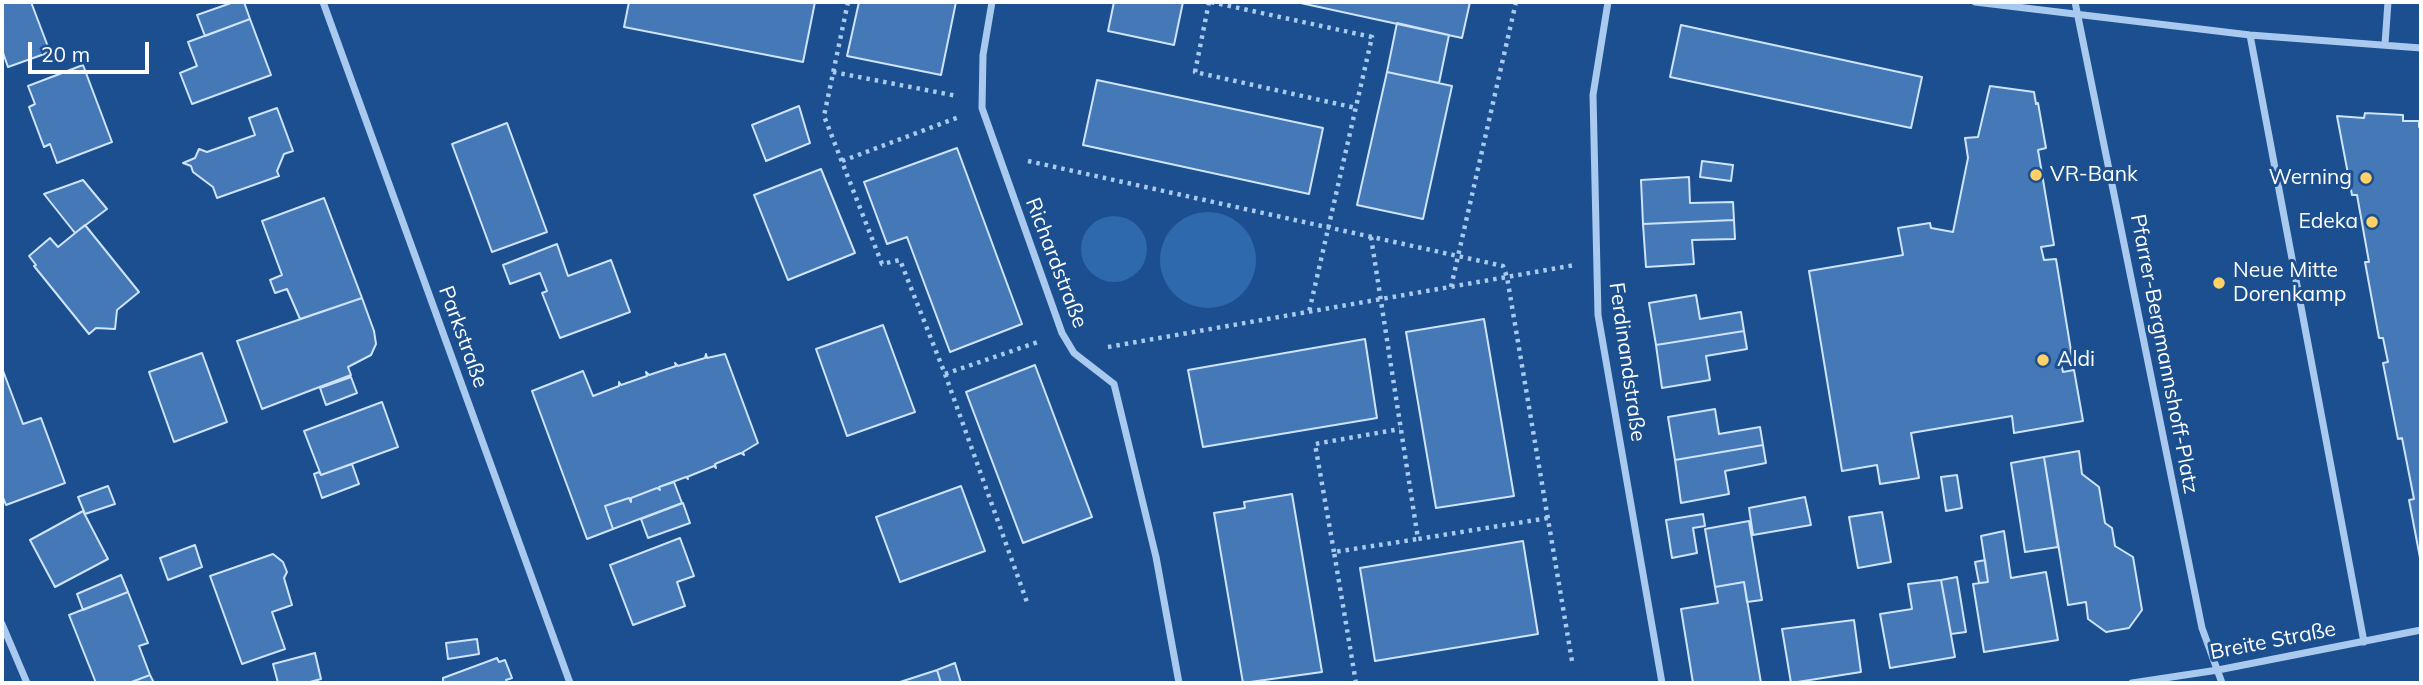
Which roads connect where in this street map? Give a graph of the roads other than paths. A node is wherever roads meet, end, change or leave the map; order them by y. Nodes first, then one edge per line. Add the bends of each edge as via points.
1 (323, 2) edge
2 (992, 2) edge
3 (1608, 2) edge
4 (1975, 2) edge
5 (2075, 2) edge
6 (2388, 2) edge
7 (2077, 13) junction
8 (2250, 35) junction
9 (2385, 44) junction
10 (2421, 48) edge
11 (2, 624) edge
12 (2421, 630) edge
13 (2364, 642) junction
14 (2218, 670) junction
15 (27, 683) edge
16 (570, 683) edge
17 (1179, 683) edge
18 (1662, 683) edge
19 (2132, 683) edge
20 (2222, 683) edge

1 - 16 street, Parkstraße
2 - 17 street, Richardstraße via 983,55 982,105 1062,333 1074,352 1114,384 1156,557
3 - 18 street, Ferdinandstraße via 1593,96 1598,315
4 - 7 street
5 - 7 street, Pfarrer-Bergmannshoff-Platz
6 - 9 street
7 - 8 street
7 - 14 street, Pfarrer-Bergmannshoff-Platz via 2202,628
8 - 9 street
8 - 13 street
9 - 10 street
11 - 15 street
12 - 13 street, Breite Straße
13 - 14 street, Breite Straße
14 - 19 street, Breite Straße
14 - 20 street, Pfarrer-Bergmannshoff-Platz

